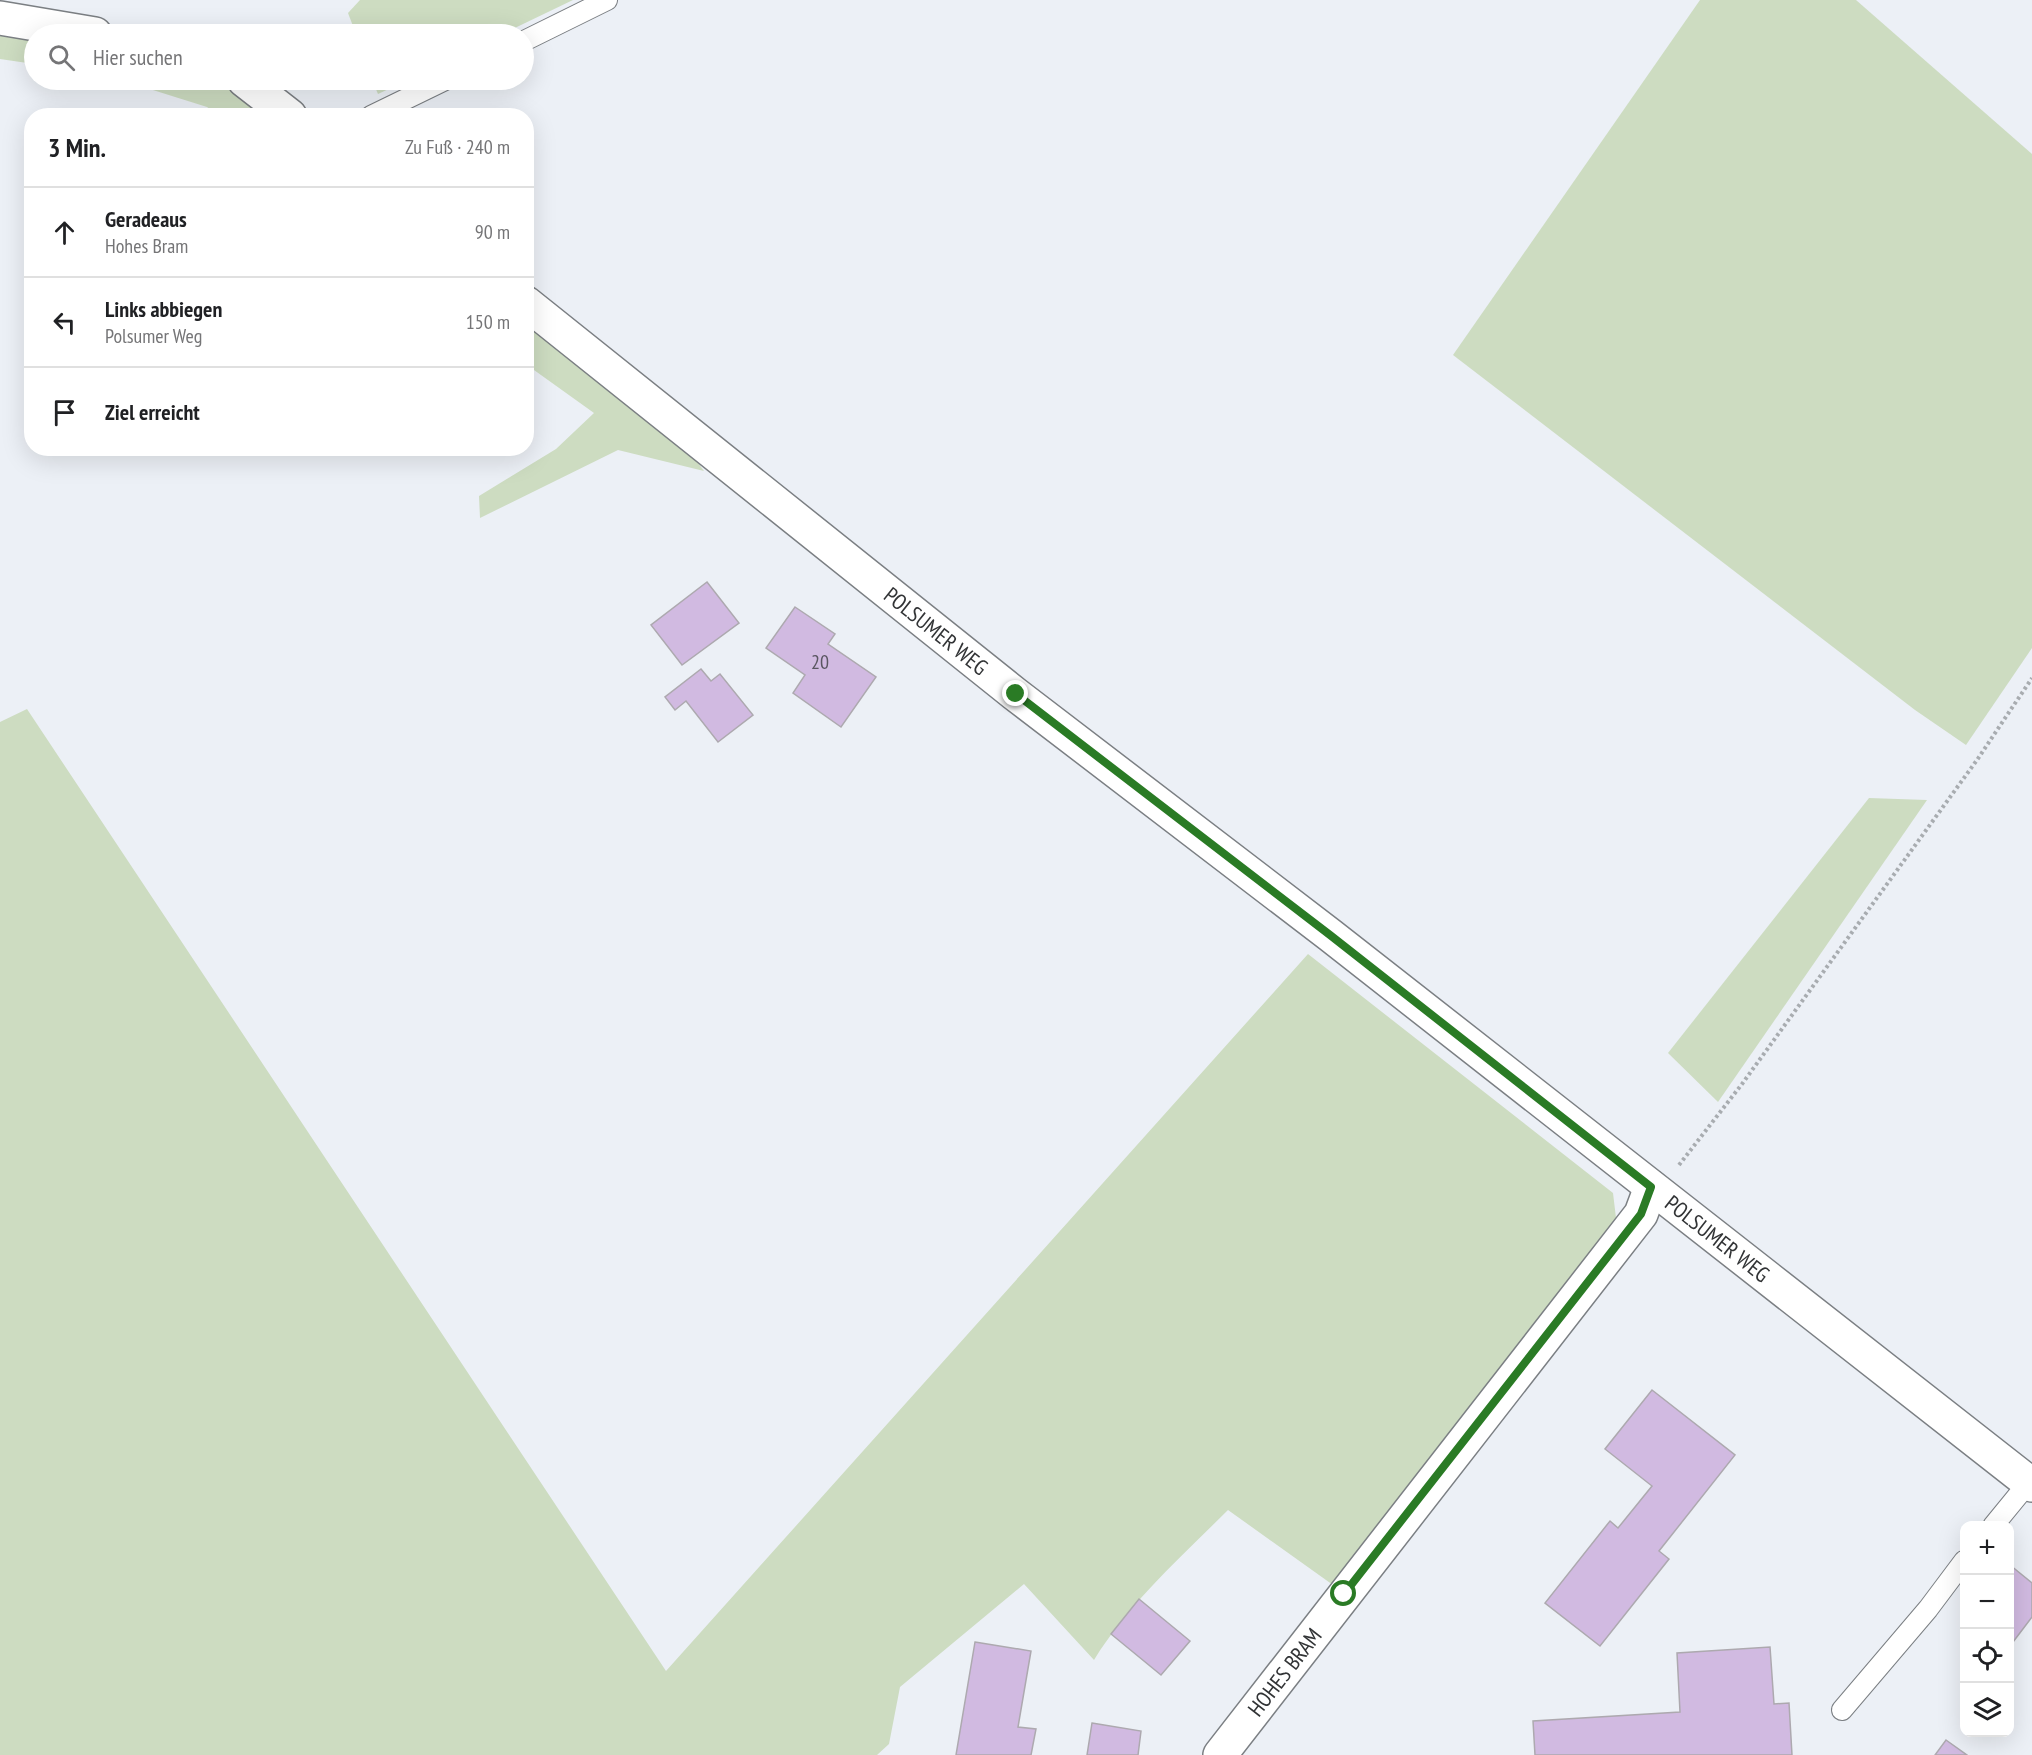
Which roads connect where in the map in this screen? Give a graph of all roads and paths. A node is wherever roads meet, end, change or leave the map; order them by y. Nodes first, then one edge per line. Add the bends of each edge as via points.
1 (607, 0) edge
2 (0, 18) edge
3 (36, 24) edge
4 (534, 36) edge
5 (257, 90) edge
6 (424, 90) edge
7 (280, 108) edge
8 (387, 108) edge
9 (534, 309) edge
10 (2032, 678) edge
11 (1655, 1190) junction
12 (2031, 1484) edge
13 (1998, 1521) edge
14 (1960, 1567) edge
15 (1842, 1710) dead end
16 (1220, 1755) edge

1 - 4 lane
2 - 3 street
5 - 7 street
6 - 8 lane
9 - 11 street, POLSUMER WEG via 1016,694
10 - 11 path via 1742,1084
11 - 12 street, POLSUMER WEG
11 - 16 street, HOHES BRAM via 1641,1214
12 - 13 lane
14 - 15 lane

